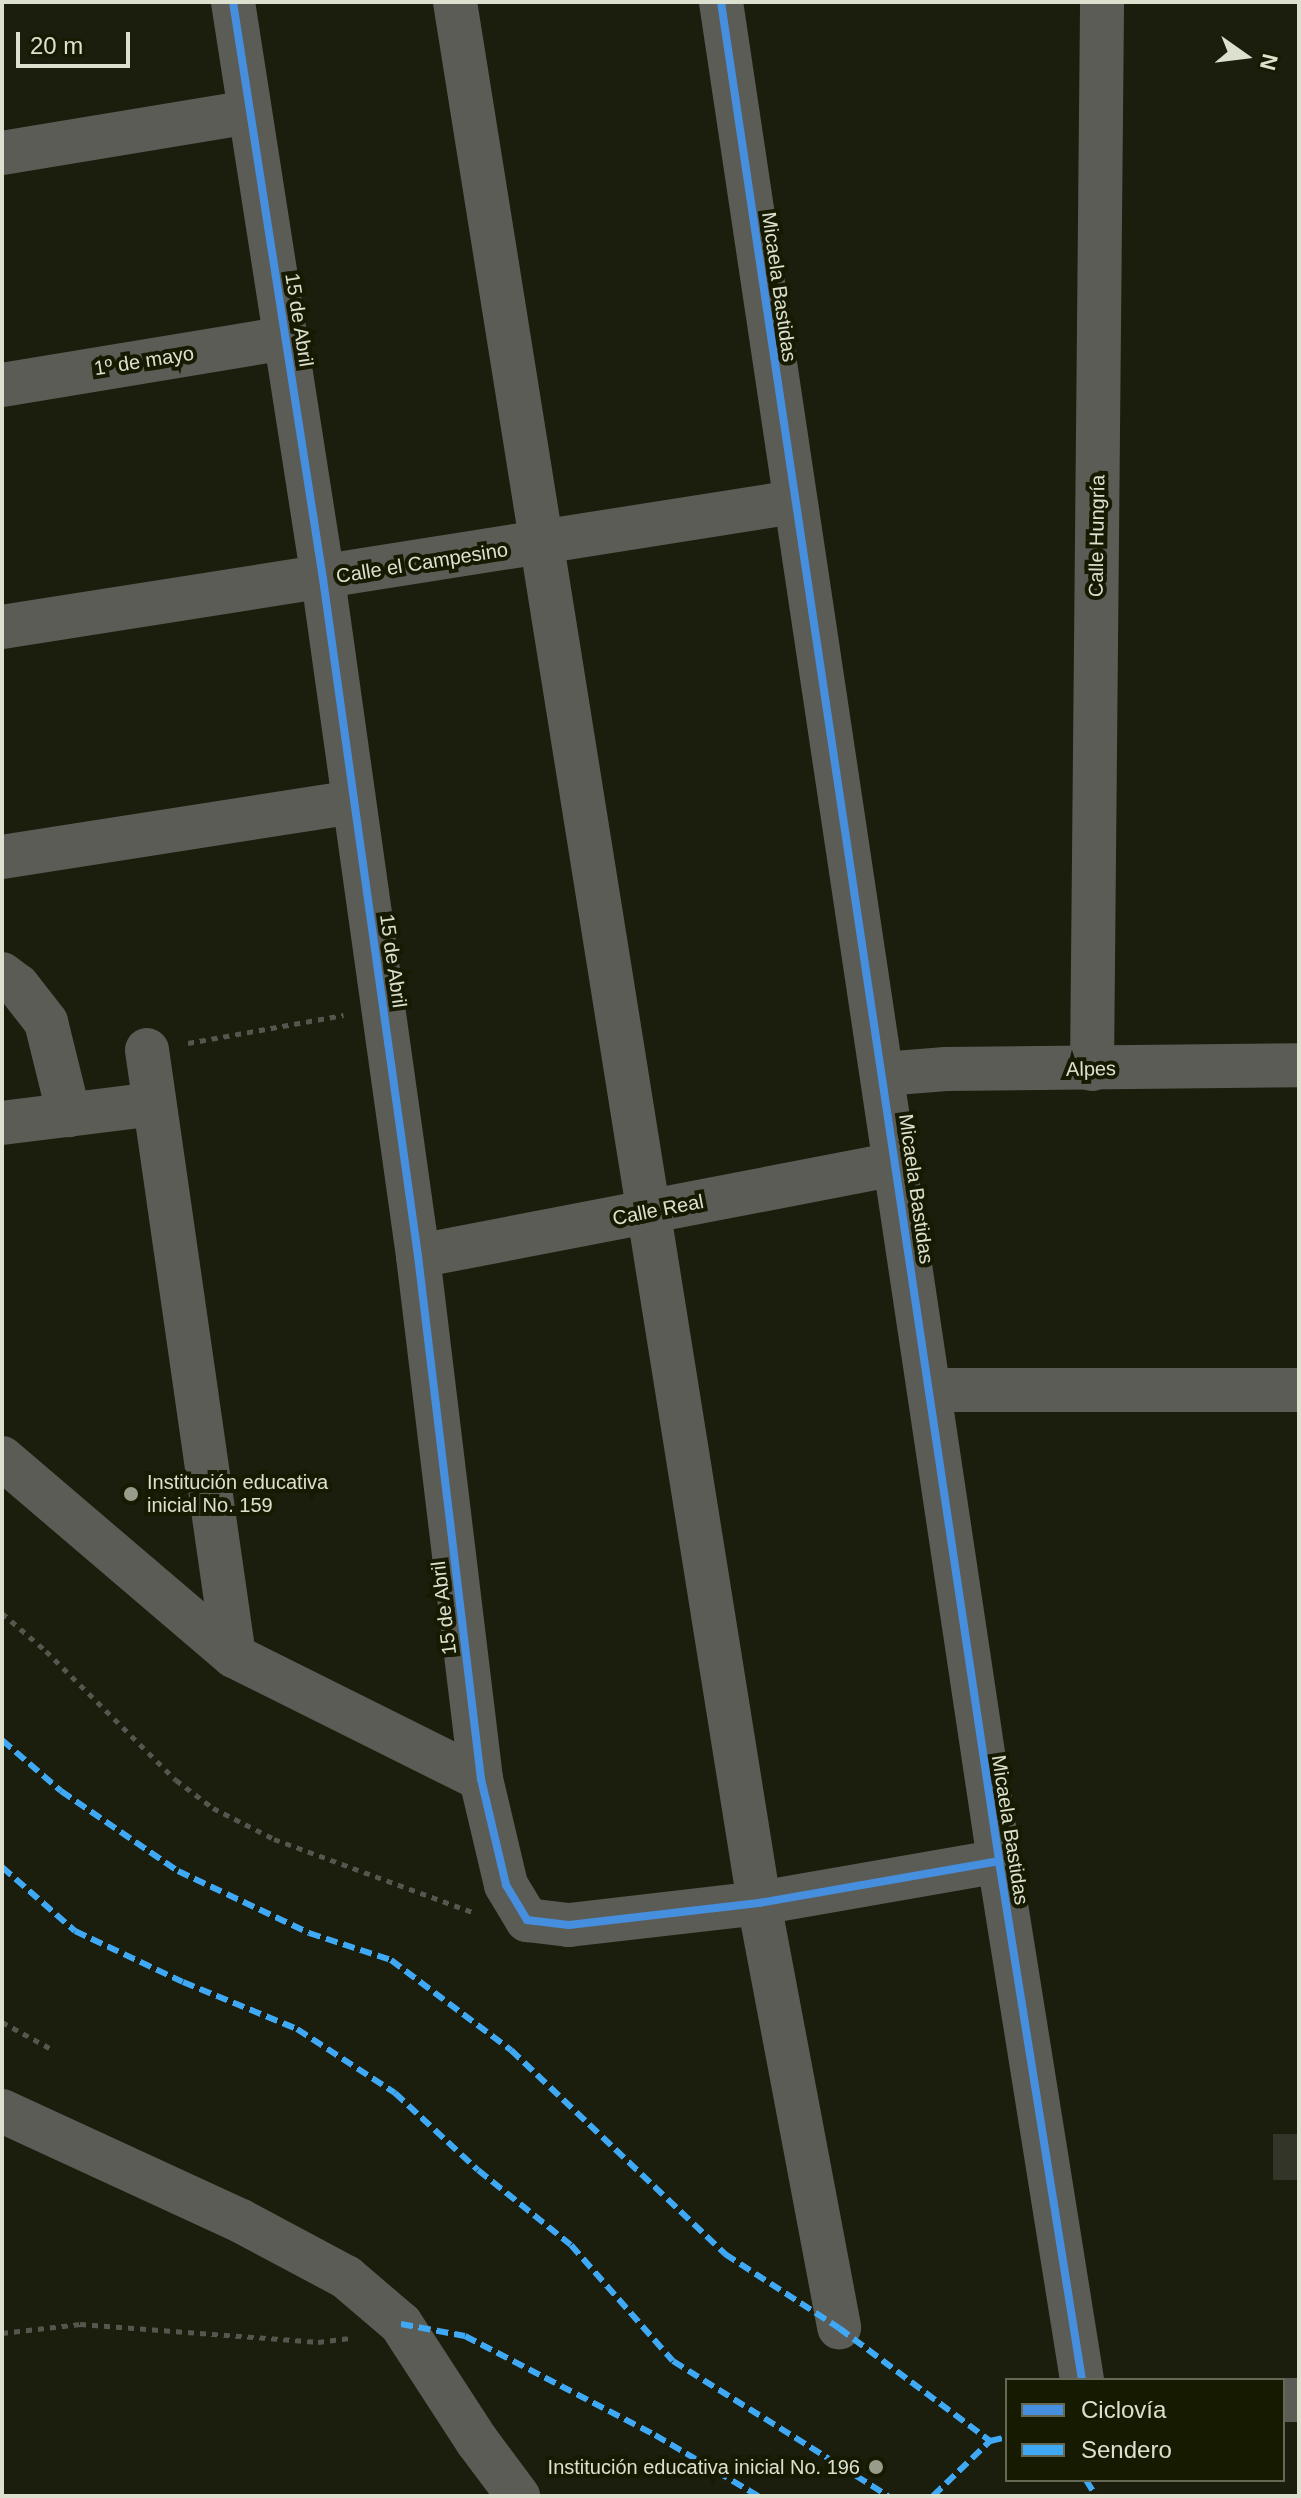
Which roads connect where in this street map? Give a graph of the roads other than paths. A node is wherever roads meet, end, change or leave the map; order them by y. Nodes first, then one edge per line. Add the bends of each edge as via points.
1 (233, 2) edge
2 (455, 2) edge
3 (721, 2) edge
4 (1102, 2) edge
5 (250, 112) junction
6 (2, 153) edge
7 (285, 338) junction
8 (2, 385) edge
9 (794, 502) junction
10 (543, 544) junction
11 (323, 579) junction
12 (2, 627) edge
13 (354, 802) junction
14 (2, 857) edge
15 (2, 974) edge
16 (147, 1050) road end
17 (1299, 1065) edge
18 (1092, 1069) junction
19 (883, 1074) junction
20 (154, 1104) junction
21 (69, 1115) junction
22 (2, 1123) edge
23 (897, 1164) junction
24 (651, 1211) junction
25 (418, 1256) junction
26 (929, 1390) junction
27 (1299, 1390) edge
28 (2, 1458) edge
29 (234, 1656) junction
30 (481, 1779) junction
31 (999, 1861) junction
32 (759, 1903) junction
33 (2, 2111) edge
34 (839, 2328) dead end
35 (1082, 2378) edge
36 (518, 2496) edge

1 - 5 street, 15 de Abril
2 - 10 street
3 - 9 street, Micaela Bastidas
4 - 18 street, Calle Hungría
5 - 6 street
5 - 7 street, 15 de Abril
7 - 8 street, 1º de mayo
7 - 11 street, 15 de Abril
9 - 10 street, Calle el Campesino
9 - 19 street, Micaela Bastidas
10 - 11 street, Calle el Campesino
10 - 24 street
11 - 12 street, Calle el Campesino
11 - 13 street, 15 de Abril
13 - 14 street
13 - 25 street, 15 de Abril
15 - 21 street via 46,1022
16 - 20 street
17 - 18 street, Alpes
18 - 19 street, Alpes
19 - 23 street, Micaela Bastidas
20 - 21 street
20 - 29 street
21 - 22 street
23 - 24 street, Calle Real
23 - 26 street, Micaela Bastidas
24 - 25 street, Calle Real
24 - 32 street
25 - 30 street, 15 de Abril
26 - 27 street
26 - 31 street, Micaela Bastidas
28 - 29 street
29 - 30 street
30 - 32 street, 15 de Abril via 506,1885 527,1920 569,1925
31 - 32 street
31 - 35 street, Micaela Bastidas
32 - 34 street
33 - 36 street via 254,2228 346,2277 401,2324

